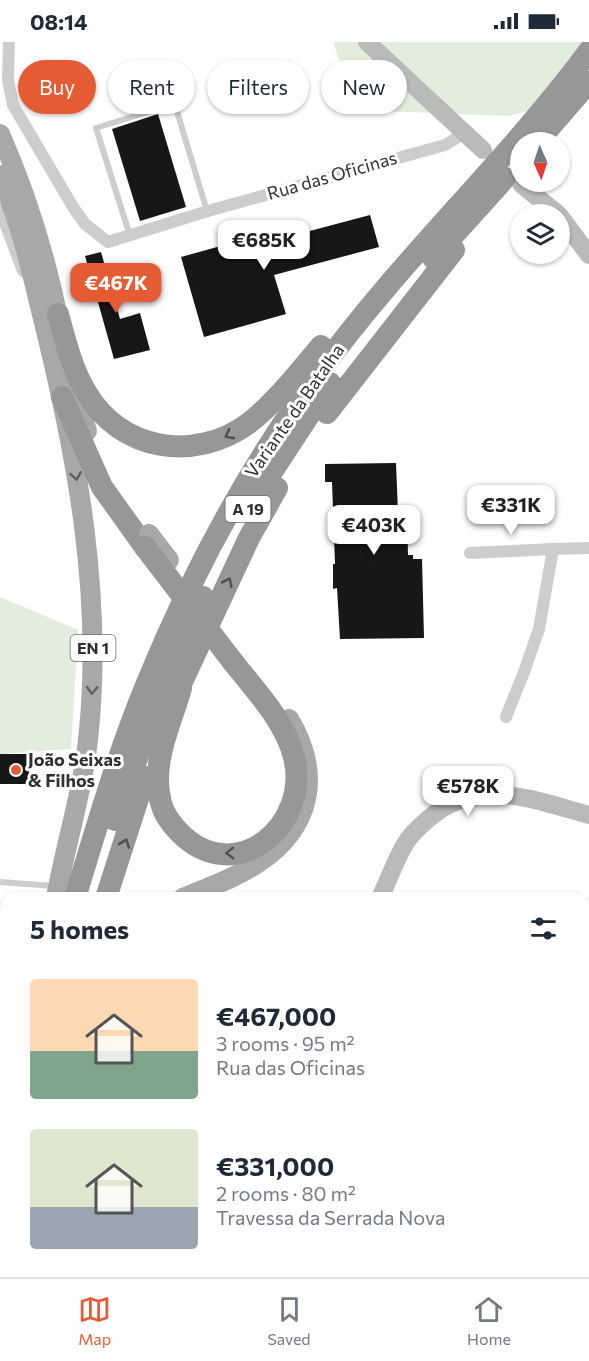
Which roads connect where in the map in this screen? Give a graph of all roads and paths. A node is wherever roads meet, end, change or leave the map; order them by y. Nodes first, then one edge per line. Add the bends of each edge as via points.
1 (9, 42) edge
2 (367, 42) edge
3 (589, 51) edge
4 (589, 82) edge
5 (466, 132) junction
6 (546, 132) edge
7 (0, 134) edge
8 (483, 150) dead end
9 (0, 175) edge
10 (510, 180) edge
11 (510, 180) edge
12 (535, 192) edge
13 (547, 204) edge
14 (456, 208) junction
15 (0, 210) edge
16 (208, 211) junction
17 (570, 230) edge
18 (130, 236) junction
19 (589, 255) edge
20 (49, 311) junction
21 (303, 368) junction
22 (62, 397) junction
23 (147, 540) junction
24 (589, 548) edge
25 (553, 549) junction
26 (470, 553) dead end
27 (236, 657) junction
28 (185, 673) junction
29 (506, 717) dead end
30 (589, 815) edge
31 (0, 882) edge
32 (44, 892) edge
33 (63, 892) edge
34 (63, 892) edge
35 (64, 892) edge
36 (92, 892) edge
37 (108, 892) edge
38 (196, 892) edge
39 (383, 892) edge

1 - 18 street, Rua das Oficinas via 11,98 56,181 85,224 108,242
2 - 5 street
3 - 14 highway, Variante da Batalha / A 19 via 529,127
4 - 6 highway
5 - 8 street
5 - 16 street, Rua das Oficinas via 445,145
7 - 20 main road, EN 1 via 27,205
9 - 20 main road, EN 1
28 -> 10 highway via 274,493 337,399
11 - 36 highway, Variante da Batalha / A 19 via 380,321 330,382 260,489 216,569 167,675
12 - 13 street
14 - 21 highway via 430,226 372,284
14 - 35 highway, Variante da Batalha / A 19 via 321,369 259,460 225,519 174,620
15 - 20 street via 25,275
16 - 18 street, Rua das Oficinas
16 - 18 lane via 177,108 172,105 96,128
17 - 19 street
21 -> 20 highway via 254,419 228,436 192,447 151,443 112,423 93,402
20 - 22 main road, EN 1
20 - 23 main road, EN 1 via 88,434
21 - 33 highway via 231,478 165,608 114,733
22 - 23 highway via 102,487
22 -> 34 main road, EN 1 via 87,546 94,640 87,755
23 - 27 highway, bridge
24 - 25 street
25 - 26 street
25 - 29 street via 539,629
27 -> 28 highway via 288,741 297,775 292,804 283,823 268,840 246,852 215,852 194,843 172,825 161,802 159,765
27 - 38 main road via 285,713 300,739 308,763 307,799 298,821 277,849 256,864
37 -> 28 highway via 167,715
30 - 39 street via 498,793 451,804 435,813 405,842
31 - 32 lane

